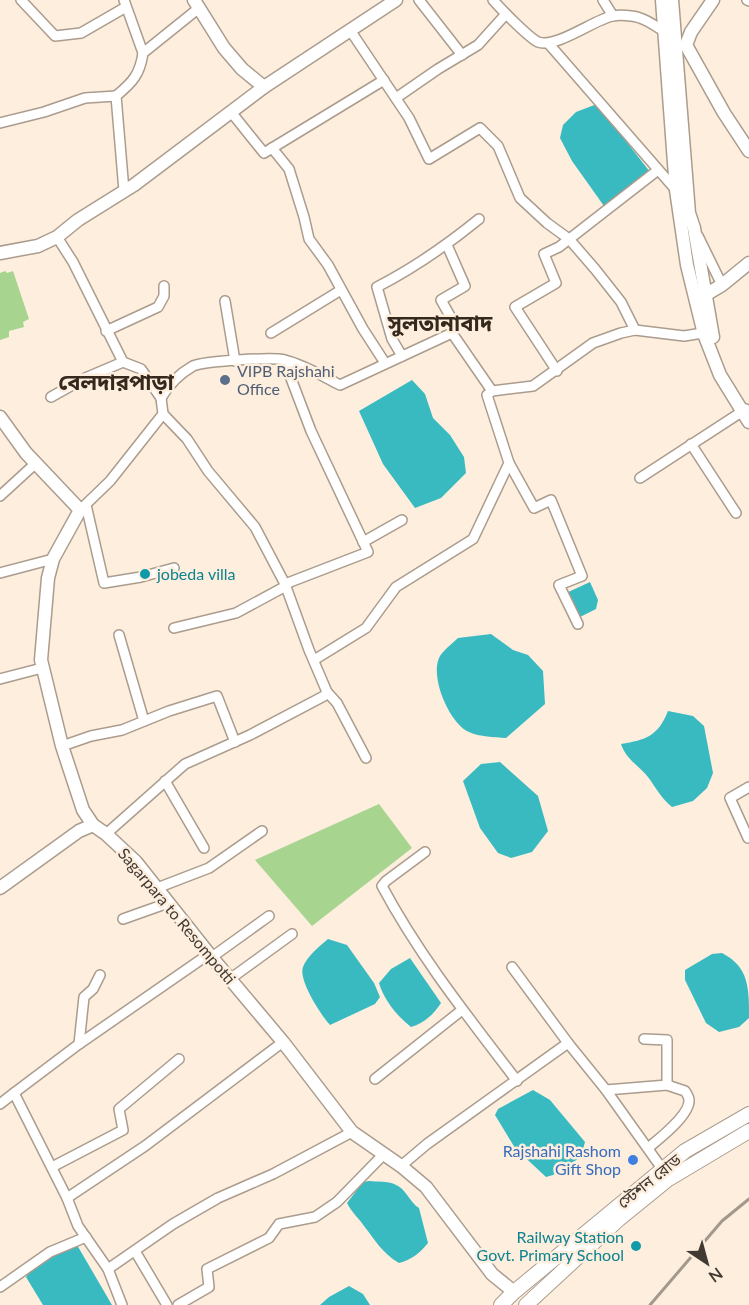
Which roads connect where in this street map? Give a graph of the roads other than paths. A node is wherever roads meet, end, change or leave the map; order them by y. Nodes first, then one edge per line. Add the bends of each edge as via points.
1 (21, 0) edge
2 (396, 0) edge
3 (419, 0) edge
4 (493, 0) edge
5 (603, 0) edge
6 (662, 0) edge
7 (672, 0) edge
8 (713, 0) edge
9 (125, 4) edge
10 (196, 4) edge
11 (506, 14) junction
12 (612, 16) junction
13 (350, 30) junction
14 (664, 32) junction
15 (681, 42) junction
16 (548, 43) junction
17 (143, 52) junction
18 (462, 55) junction
19 (384, 80) junction
20 (264, 87) junction
21 (116, 96) junction
22 (396, 98) junction
23 (231, 112) junction
24 (0, 123) edge
25 (272, 148) junction
26 (749, 151) edge
27 (658, 170) junction
28 (124, 191) junction
29 (682, 191) junction
30 (479, 219) dead end
31 (694, 228) junction
32 (57, 237) junction
33 (569, 239) junction
34 (447, 244) junction
35 (0, 253) edge
36 (749, 263) edge
37 (722, 285) junction
38 (164, 286) dead end
39 (341, 290) junction
40 (701, 298) junction
41 (225, 301) dead end
42 (106, 330) junction
43 (635, 330) junction
44 (271, 333) dead end
45 (452, 333) junction
46 (708, 333) junction
47 (402, 356) junction
48 (284, 360) junction
49 (235, 361) junction
50 (123, 362) junction
51 (385, 363) junction
52 (557, 371) junction
53 (492, 391) junction
54 (51, 397) dead end
55 (161, 398) junction
56 (163, 414) junction
57 (746, 414) edge
58 (0, 417) edge
59 (691, 444) junction
60 (509, 463) junction
61 (36, 464) junction
62 (640, 478) dead end
63 (0, 496) edge
64 (83, 507) junction
65 (736, 513) dead end
66 (402, 520) dead end
67 (363, 542) junction
68 (53, 559) junction
69 (174, 568) dead end
70 (0, 573) edge
71 (286, 585) junction
72 (578, 624) dead end
73 (174, 628) dead end
74 (119, 635) dead end
75 (314, 660) junction
76 (42, 668) junction
77 (0, 679) edge
78 (327, 692) junction
79 (144, 722) junction
80 (235, 742) junction
81 (62, 746) junction
82 (366, 758) dead end
83 (165, 781) junction
84 (749, 787) edge
85 (93, 825) junction
86 (262, 831) dead end
87 (106, 834) junction
88 (748, 838) edge
89 (204, 848) dead end
90 (424, 852) dead end
91 (0, 888) edge
92 (157, 888) junction
93 (168, 903) junction
94 (269, 916) dead end
95 (123, 919) dead end
96 (292, 934) dead end
97 (210, 956) junction
98 (512, 967) dead end
99 (100, 975) dead end
100 (230, 979) junction
101 (462, 1010) junction
102 (644, 1039) dead end
103 (283, 1042) junction
104 (568, 1043) junction
105 (80, 1044) junction
106 (179, 1059) dead end
107 (375, 1079) dead end
108 (518, 1081) junction
109 (667, 1085) junction
110 (606, 1090) junction
111 (15, 1093) junction
112 (0, 1104) edge
113 (749, 1114) edge
114 (749, 1131) edge
115 (352, 1132) junction
116 (648, 1148) junction
117 (384, 1154) junction
118 (401, 1166) junction
119 (52, 1167) junction
120 (663, 1170) junction
121 (67, 1198) junction
122 (86, 1237) junction
123 (135, 1251) junction
124 (108, 1269) junction
125 (0, 1287) edge
126 (514, 1292) junction
127 (122, 1305) edge
128 (167, 1305) edge
129 (178, 1305) edge
130 (501, 1305) edge
131 (526, 1305) edge

1 - 9 street via 55,36 81,33
2 - 13 main road
3 - 18 street
4 - 11 street
5 - 12 street
6 - 14 main road
7 - 15 main road
8 - 15 main road
9 - 17 street
10 - 17 street
10 - 20 main road via 224,48
11 - 16 street via 538,42
11 - 18 street via 478,45
12 - 14 street via 633,16
12 - 16 street
13 - 19 street
13 - 20 main road
14 - 15 street
14 - 29 main road
15 - 26 main road
15 - 29 main road
16 - 27 street
17 - 21 street via 132,82
18 - 22 street
19 - 22 street
19 - 25 street
20 - 23 main road
21 - 24 street via 85,98
21 - 28 street
22 - 33 street via 429,159 480,128 498,146 520,198
23 - 25 street via 264,153
23 - 28 main road
25 - 39 street via 289,169 309,238
27 - 29 street
27 - 33 street
28 - 32 main road
29 - 31 main road
29 - 40 main road via 687,265
30 - 34 street
31 - 37 street
31 - 40 main road
32 - 35 main road via 38,246
32 - 42 street
33 - 43 street via 621,302
33 - 52 street via 544,254 556,283 515,307
34 - 45 street via 465,286 441,300 454,323
34 - 47 street via 377,287 392,339
36 - 37 main road
37 - 40 main road
38 - 42 street via 158,307
39 - 44 street
39 - 51 street
40 - 46 main road
41 - 49 street
42 - 50 street
43 - 46 street via 684,336
43 - 52 street via 593,344
45 - 47 street
45 - 53 street
46 - 57 main road
47 - 51 street
48 - 49 street
48 - 51 street via 340,386
48 - 67 street via 311,431
49 - 55 street via 196,365 169,384
50 - 54 street
50 - 55 street via 141,369
52 - 53 street via 533,386
53 - 60 street via 487,394
55 - 56 street
56 - 64 street via 110,481
56 - 71 street via 255,527
57 - 59 street
58 - 61 main road
59 - 62 street
59 - 65 street
60 - 72 street via 534,508 551,500 582,576 559,585
60 - 75 street via 472,539 396,587 366,628
61 - 63 street
61 - 64 main road
64 - 68 main road, Sagarpara to Resompotti
64 - 69 street via 104,583
66 - 67 street
67 - 71 street via 368,552
68 - 70 street
68 - 76 main road, Sagarpara to Resompotti via 48,578
71 - 73 street via 236,613
71 - 75 street
74 - 79 street
75 - 78 street
76 - 77 street
76 - 81 main road, Sagarpara to Resompotti
78 - 80 street
78 - 82 street via 337,703
79 - 80 street via 217,696
79 - 81 street
80 - 83 street via 185,764
81 - 85 main road, Sagarpara to Resompotti via 83,810
83 - 87 street
83 - 89 street
84 - 88 street via 730,798
85 - 87 main road, Sagarpara to Resompotti
85 - 91 main road
86 - 92 street via 209,868
87 - 92 main road, Sagarpara to Resompotti
90 - 101 street via 382,886 417,948
92 - 93 main road, Sagarpara to Resompotti
93 - 95 street
93 - 97 main road, Sagarpara to Resompotti
94 - 97 street
96 - 100 street
97 - 100 main road, Sagarpara to Resompotti
97 - 105 street
98 - 104 street
99 - 105 street via 84,997
100 - 103 main road, Sagarpara to Resompotti
101 - 107 street
101 - 108 street
102 - 109 street via 667,1040
103 - 115 main road, Sagarpara to Resompotti
103 - 121 street via 145,1146
104 - 108 street
104 - 110 street
105 - 111 street
106 - 119 street via 119,1109 123,1130
108 - 118 street
109 - 110 street
109 - 116 street via 686,1091 687,1109
110 - 116 street
111 - 112 street
111 - 119 street
113 - 120 main road, স্টেশন রোড via 686,1151
114 - 131 main road, স্টেশন রোড via 667,1180
115 - 117 main road, Sagarpara to Resompotti
115 - 123 street via 218,1198
116 - 120 street
117 - 118 main road, Sagarpara to Resompotti
117 - 129 street via 337,1202 315,1217 279,1224 269,1238 207,1269 209,1287
118 - 126 main road, Sagarpara to Resompotti via 426,1187 492,1274
119 - 121 street
120 - 126 main road, স্টেশন রোড
121 - 122 street
122 - 124 street
122 - 125 street via 50,1252
123 - 124 street
123 - 128 street
124 - 127 street
126 - 130 main road, স্টেশন রোড

